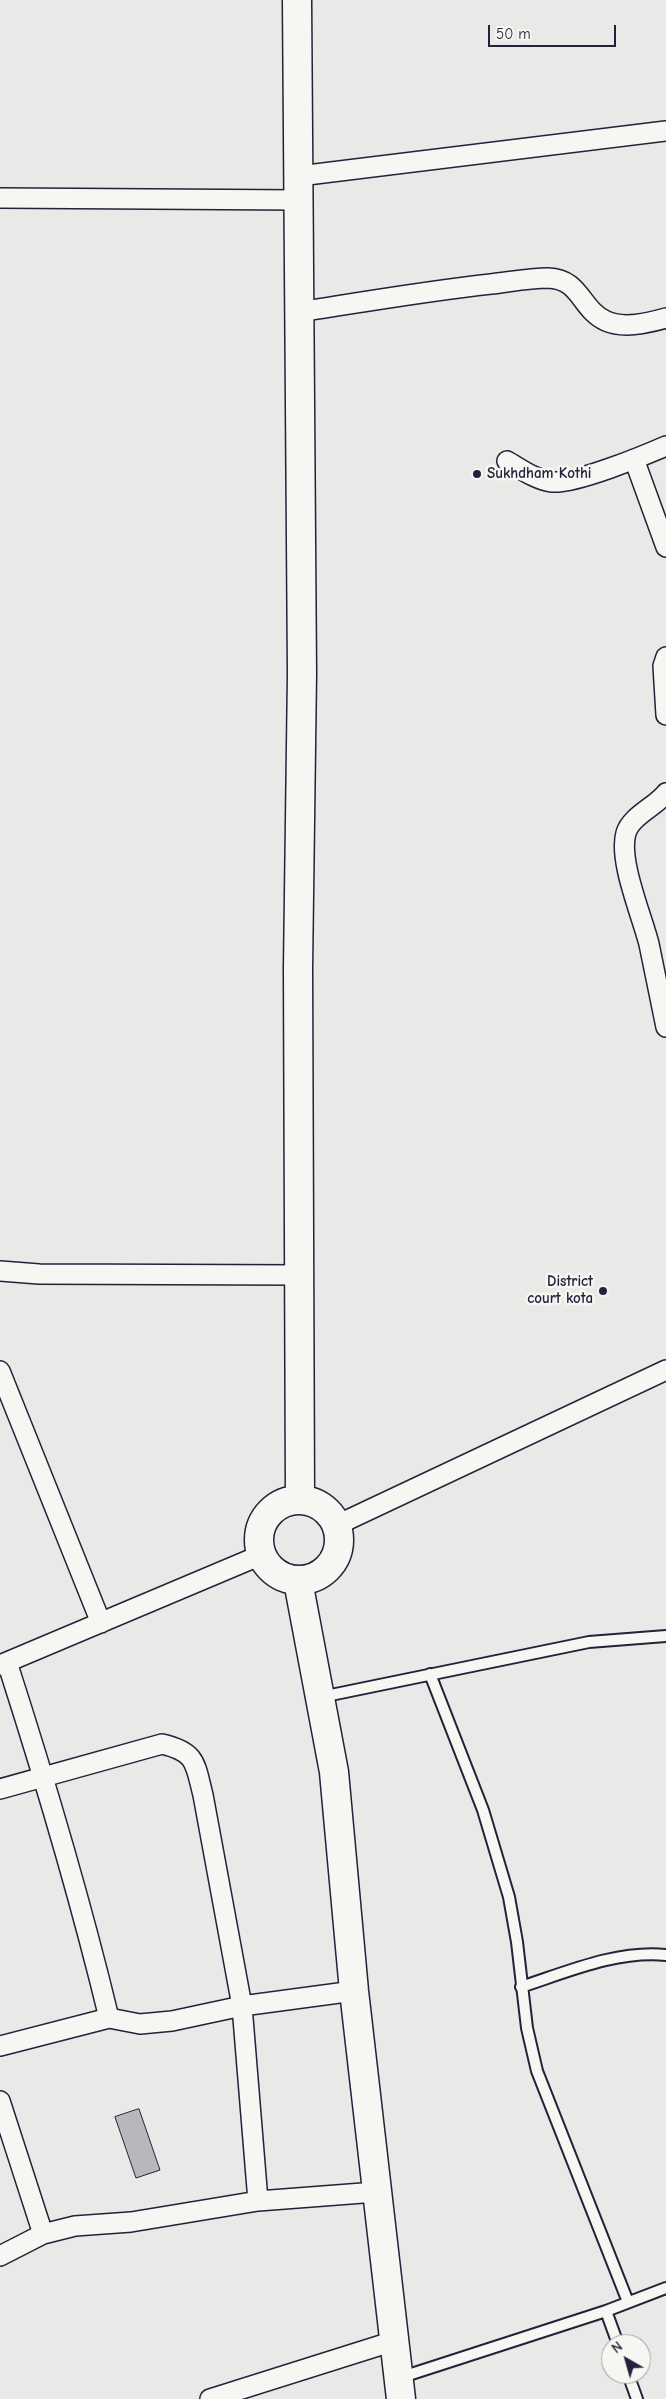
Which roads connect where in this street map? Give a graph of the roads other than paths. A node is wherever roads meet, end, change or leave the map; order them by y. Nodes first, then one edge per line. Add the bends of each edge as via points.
1 (297, 0) edge
2 (666, 131) edge
3 (299, 188) junction
4 (0, 198) edge
5 (300, 312) junction
6 (666, 318) edge
7 (666, 446) edge
8 (634, 459) junction
9 (507, 461) dead end
10 (666, 547) edge
11 (666, 657) edge
12 (666, 715) edge
13 (666, 793) edge
14 (666, 1027) edge
15 (0, 1271) edge
16 (298, 1275) junction
17 (666, 1370) edge
18 (0, 1371) edge
19 (300, 1499) junction
20 (337, 1525) junction
21 (261, 1556) junction
22 (298, 1581) junction
23 (100, 1623) junction
24 (666, 1636) edge
25 (3, 1664) edge
26 (430, 1674) junction
27 (321, 1697) junction
28 (44, 1776) junction
29 (0, 1789) edge
30 (666, 1955) edge
31 (521, 1987) junction
32 (354, 1991) junction
33 (242, 2006) junction
34 (109, 2018) junction
35 (0, 2046) edge
36 (0, 2101) edge
37 (376, 2192) junction
38 (258, 2201) junction
39 (43, 2234) junction
40 (0, 2256) edge
41 (666, 2288) edge
42 (628, 2302) junction
43 (606, 2311) junction
44 (614, 2334) edge
45 (394, 2341) junction
46 (632, 2384) edge
47 (399, 2389) edge
48 (213, 2399) edge
49 (637, 2399) edge

1 - 3 street
2 - 3 street
3 - 4 street
3 - 5 street
5 - 6 street via 450,288 547,278 565,281 592,311 607,322 630,325
5 - 16 street via 302,673
7 - 8 street
8 - 9 street via 554,482 541,480
8 - 10 street
11 - 12 street via 663,666
13 - 14 street via 626,832 624,847 630,880 649,943
15 - 16 street
16 - 19 street
17 - 20 street
18 - 23 street
19 - 20 street via 315,1503 328,1512
19 - 21 street via 284,1502 270,1511 258,1540
20 - 22 street via 340,1541 327,1570 314,1578
21 - 22 street via 270,1569 283,1578
21 - 23 street
22 - 27 street
23 - 25 street
24 - 26 lane via 589,1642
25 - 28 street
26 - 27 lane
26 - 31 lane via 483,1810 509,1897
27 - 32 street via 334,1772
28 - 29 street
28 - 33 street via 162,1744 181,1748 195,1763
28 - 34 street
30 - 31 lane via 651,1954 594,1963
31 - 42 lane via 537,2070
32 - 33 street
32 - 37 street
33 - 34 street via 172,2021 140,2024
33 - 38 street
34 - 35 street
36 - 39 street
37 - 38 street
37 - 45 street
38 - 39 street via 131,2222 75,2226
39 - 40 street
41 - 42 lane
42 - 43 lane
43 - 44 lane
43 - 47 lane
45 - 47 street
45 - 48 street
46 - 49 lane

